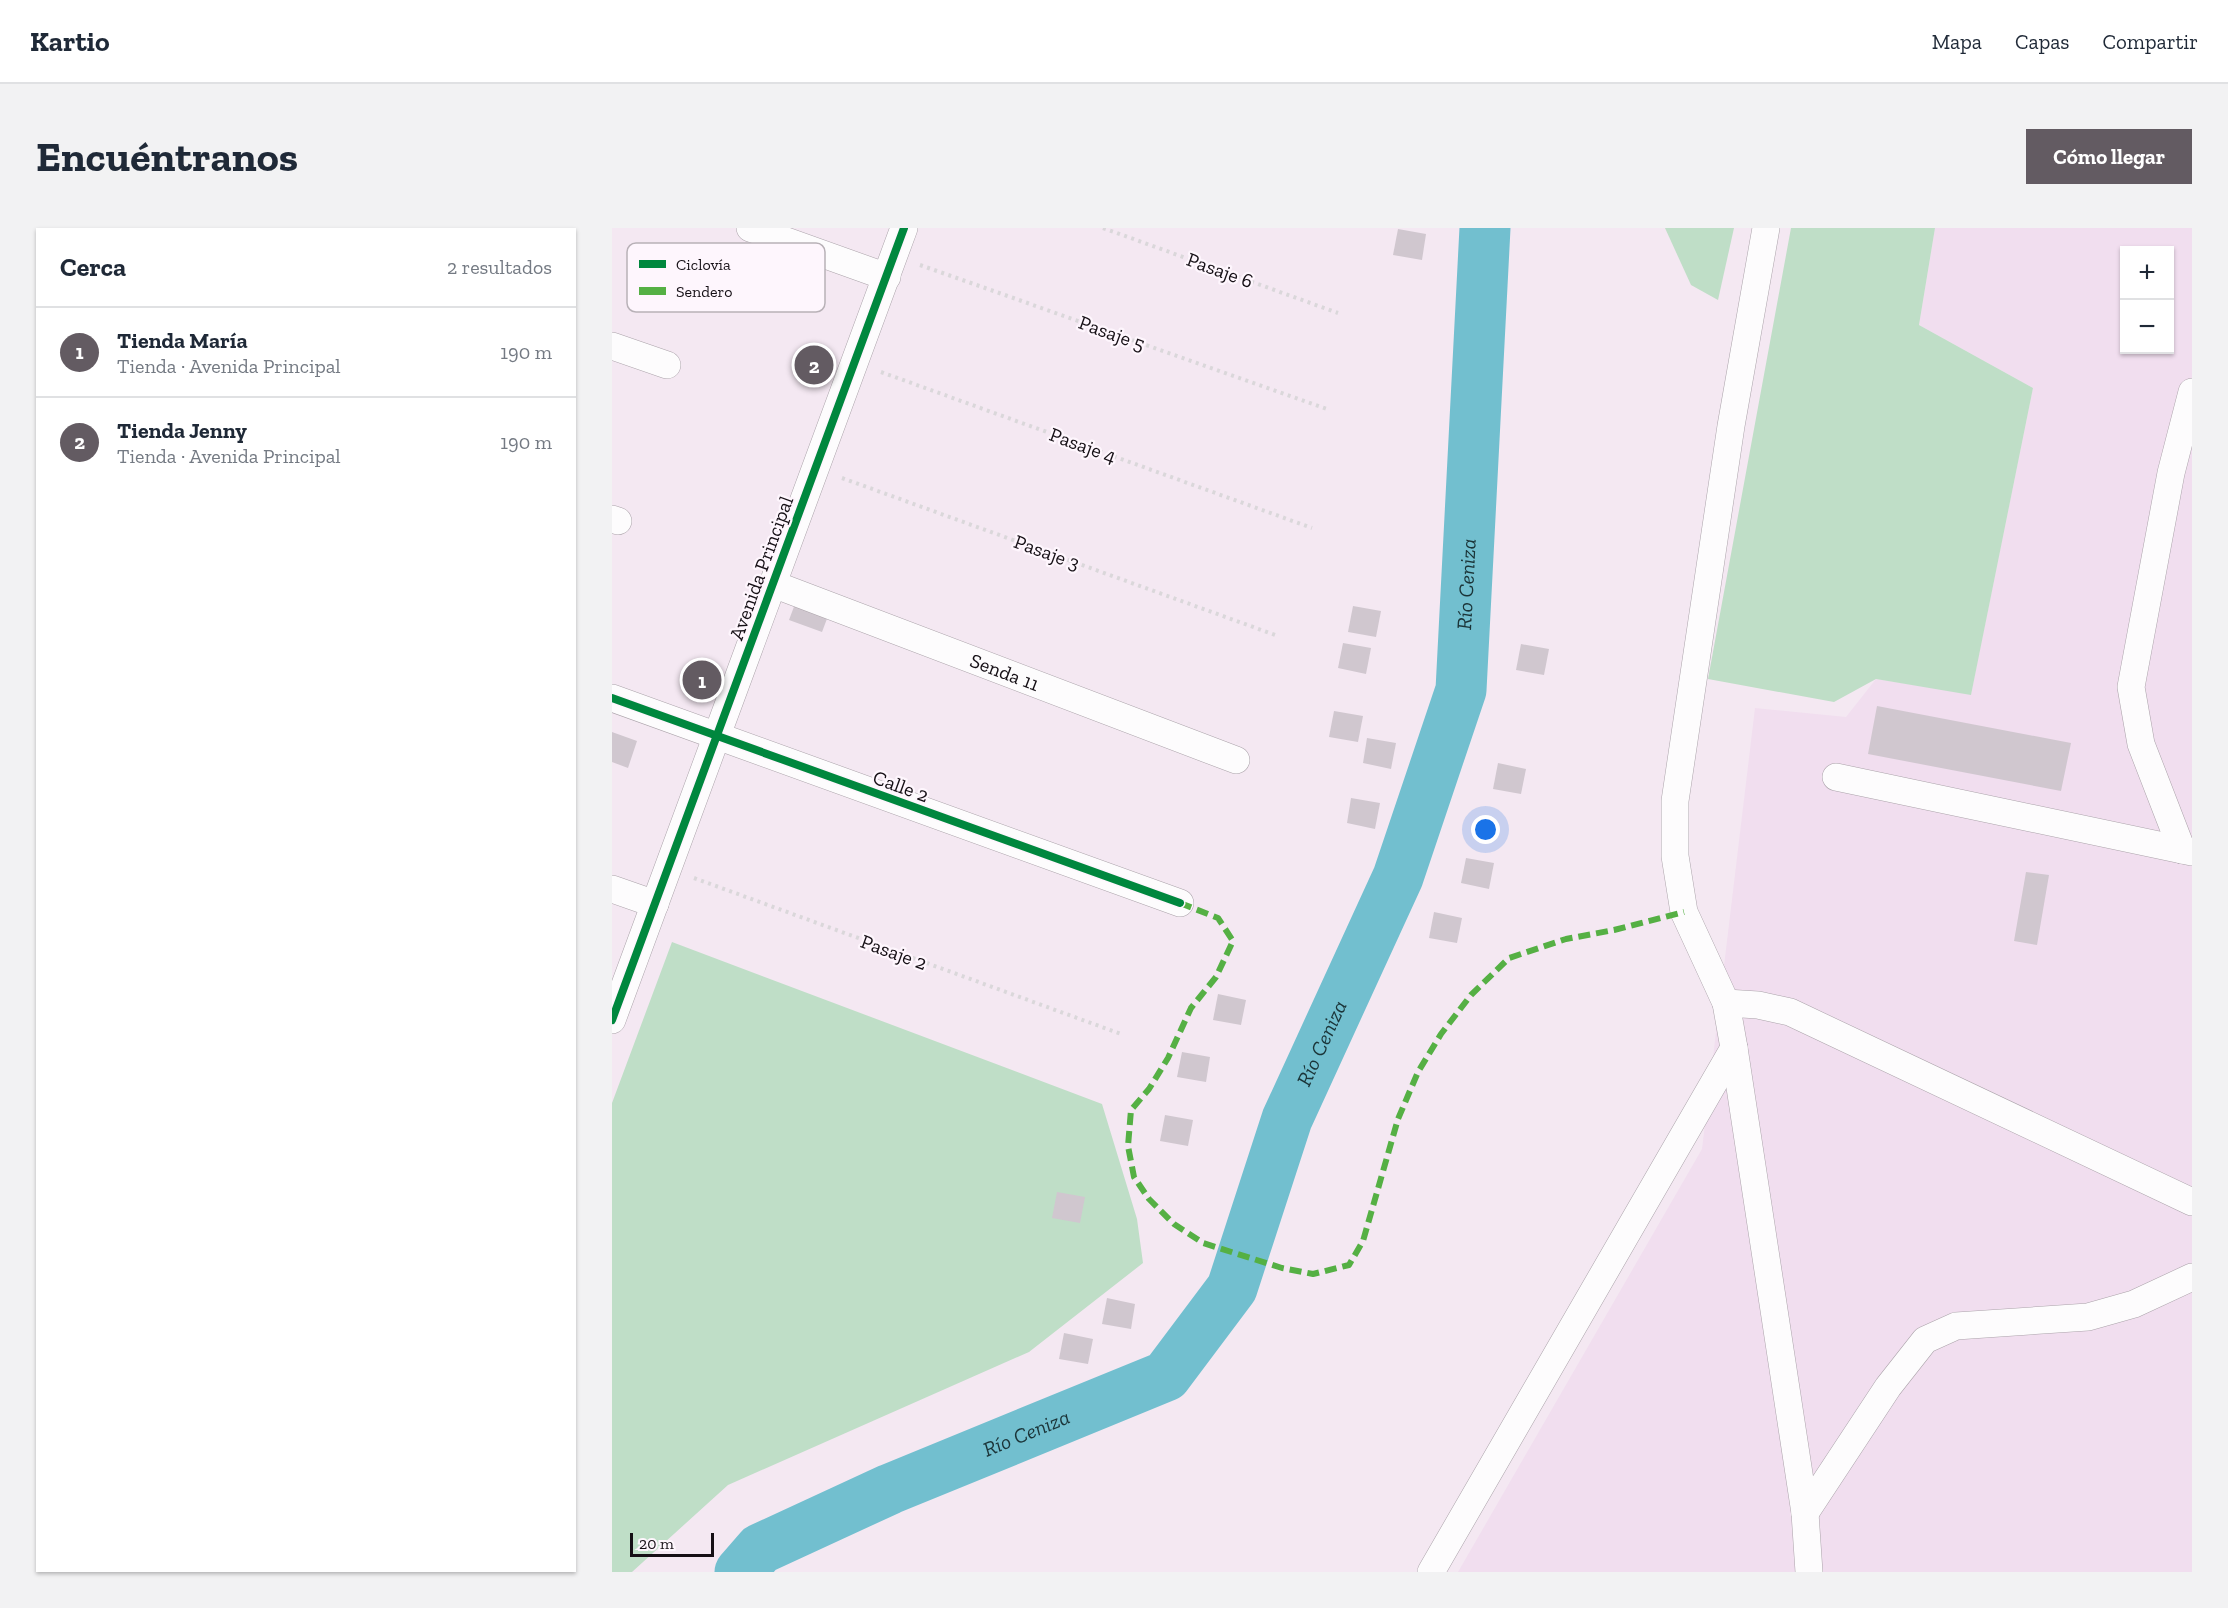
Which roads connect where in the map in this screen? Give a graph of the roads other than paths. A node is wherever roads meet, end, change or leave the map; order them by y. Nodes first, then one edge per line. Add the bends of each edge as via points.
1 (750, 228) edge
2 (904, 228) edge
3 (1766, 228) edge
4 (805, 243) edge
5 (825, 248) edge
6 (890, 266) junction
7 (612, 346) edge
8 (667, 365) dead end
9 (2192, 392) edge
10 (773, 584) junction
11 (612, 698) edge
12 (716, 738) junction
13 (1236, 760) dead end
14 (1836, 777) dead end
15 (2187, 851) edge
16 (612, 889) edge
17 (1180, 903) dead end
18 (655, 904) junction
19 (1726, 1003) junction
20 (612, 1020) edge
21 (1734, 1048) junction
22 (2192, 1202) edge
23 (2192, 1277) edge
24 (1806, 1513) junction
25 (1431, 1572) edge
26 (1809, 1572) edge

1 - 4 street
2 - 6 street, Avenida Principal
3 - 19 street via 1731,426 1675,801 1675,856 1684,912
5 - 6 street
6 - 10 street, Avenida Principal
7 - 8 street
9 - 15 street via 2171,473 2132,687 2141,744
10 - 12 street, Avenida Principal
10 - 13 street, Senda 11
11 - 12 street, Calle 2
12 - 17 street, Calle 2
12 - 18 street, Avenida Principal
14 - 15 street
16 - 18 street
18 - 20 street, Avenida Principal
19 - 21 street
19 - 22 street via 1790,1012
21 - 24 street
21 - 25 street
23 - 24 street via 2134,1304 2088,1317 1956,1326 1924,1340 1888,1387
24 - 26 street

